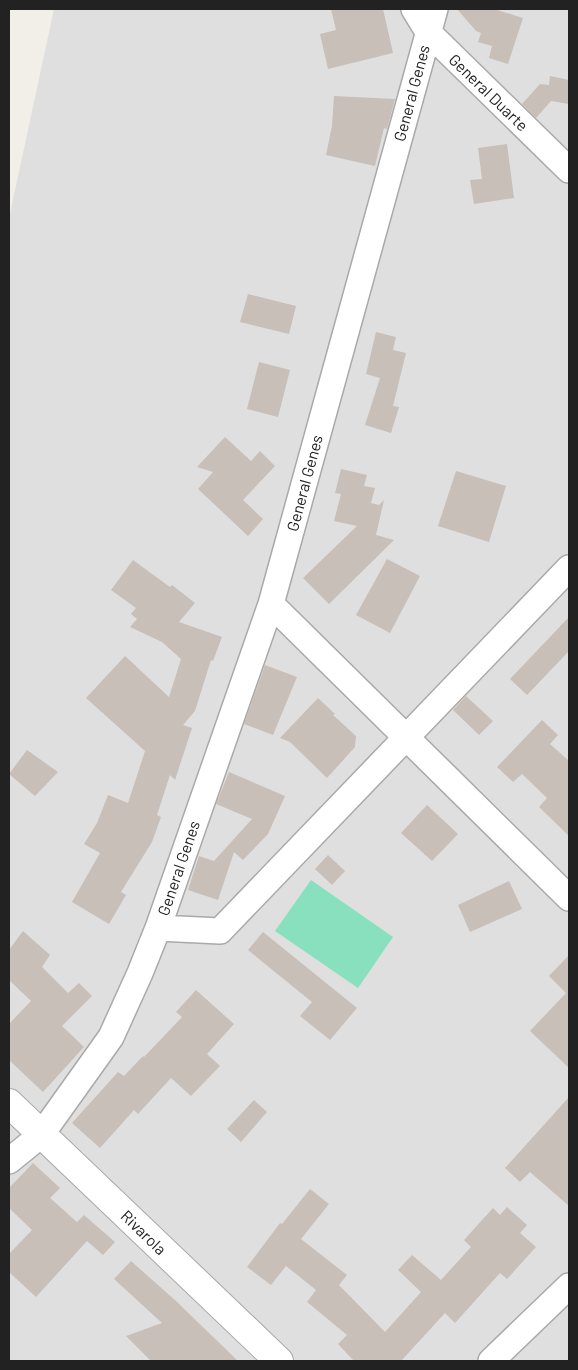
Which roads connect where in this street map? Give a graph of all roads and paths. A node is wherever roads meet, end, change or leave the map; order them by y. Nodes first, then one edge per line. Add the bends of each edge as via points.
1 (414, 9) edge
2 (435, 9) edge
3 (428, 32) junction
4 (569, 170) edge
5 (569, 568) edge
6 (271, 604) junction
7 (407, 738) junction
8 (569, 898) edge
9 (158, 928) junction
10 (9, 1103) edge
11 (42, 1135) junction
12 (9, 1161) edge
13 (569, 1286) edge
14 (279, 1361) edge
15 (491, 1361) edge

1 - 3 street, General Duarte
2 - 3 street, General Genes
3 - 4 street, General Duarte
3 - 6 street, General Genes
5 - 7 street, General Genes
6 - 7 street
6 - 9 street, General Genes
7 - 8 street
7 - 9 street, General Genes via 220,932
9 - 11 street, General Genes via 111,1037
10 - 11 street, Rivarola
11 - 12 street, General Genes
11 - 14 street, Rivarola
13 - 15 street

